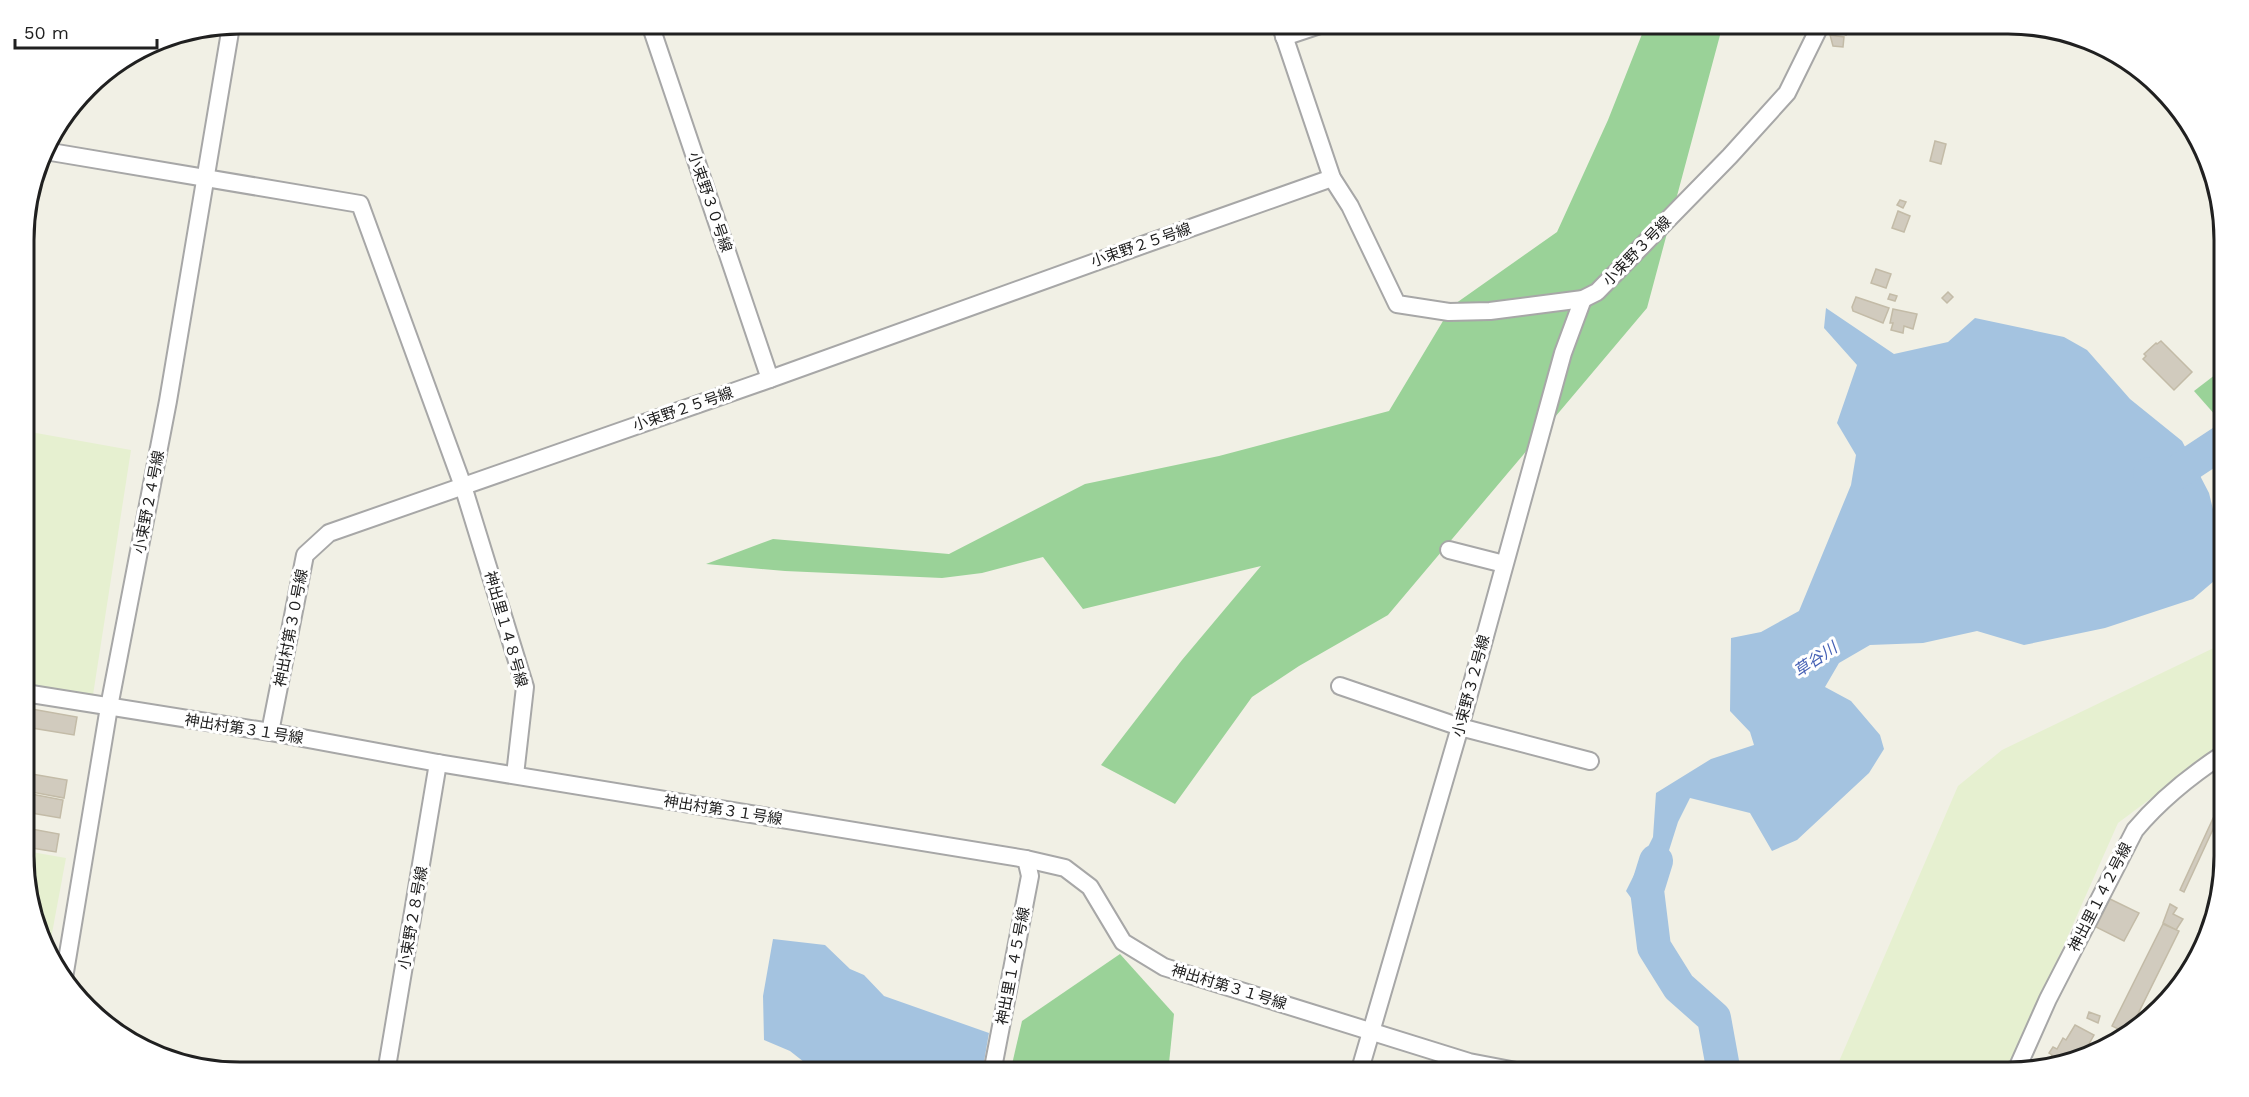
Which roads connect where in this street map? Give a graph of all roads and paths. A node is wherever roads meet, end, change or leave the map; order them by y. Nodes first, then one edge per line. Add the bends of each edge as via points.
1 (1283, 34) edge
2 (1816, 34) edge
3 (230, 35) edge
4 (654, 35) edge
5 (54, 153) edge
6 (206, 178) junction
7 (1332, 178) junction
8 (1583, 299) junction
9 (770, 379) junction
10 (463, 486) junction
11 (1449, 550) dead end
12 (1504, 564) junction
13 (1340, 686) dead end
14 (34, 694) edge
15 (109, 707) junction
16 (1460, 726) junction
17 (270, 732) junction
18 (2214, 760) edge
19 (1590, 761) dead end
20 (438, 763) junction
21 (515, 776) junction
22 (1026, 859) junction
23 (66, 966) edge
24 (1372, 1031) junction
25 (388, 1062) edge
26 (994, 1062) edge
27 (1362, 1062) edge
28 (1469, 1062) edge
29 (2020, 1062) edge

1 - 7 street
2 - 8 street, 小束野３号線 via 1787,93 1605,284
3 - 6 street, 小束野２４号線
4 - 9 street, 小束野３０号線
5 - 6 street
6 - 10 street via 360,204
6 - 15 street, 小束野２４号線
7 - 8 street, 小束野３号線 via 1398,304 1449,312
7 - 9 street, 小束野２５号線
8 - 12 street, 小束野３２号線 via 1563,353
9 - 10 street, 小束野２５号線
10 - 17 street, 神出村第３０号線 via 328,533 305,555
10 - 21 street, 神出里１４８号線 via 525,687
11 - 12 street
12 - 16 street, 小束野３２号線
13 - 16 street
14 - 15 street, 神出村第３１号線
15 - 17 street, 神出村第３１号線
15 - 23 street, 小束野２４号線
16 - 19 street
16 - 24 street, 小束野３２号線
17 - 20 street, 神出村第３１号線
18 - 29 street, 神出里１４２号線 via 2155,806 2135,830
20 - 21 street, 神出村第３１号線
20 - 25 street, 小束野２８号線
21 - 22 street, 神出村第３１号線
22 - 24 street, 神出村第３１号線 via 1065,868 1090,887 1123,942 1164,967
22 - 26 street, 神出里１４５号線 via 1030,876
24 - 27 street, 小束野３２号線
24 - 28 street

